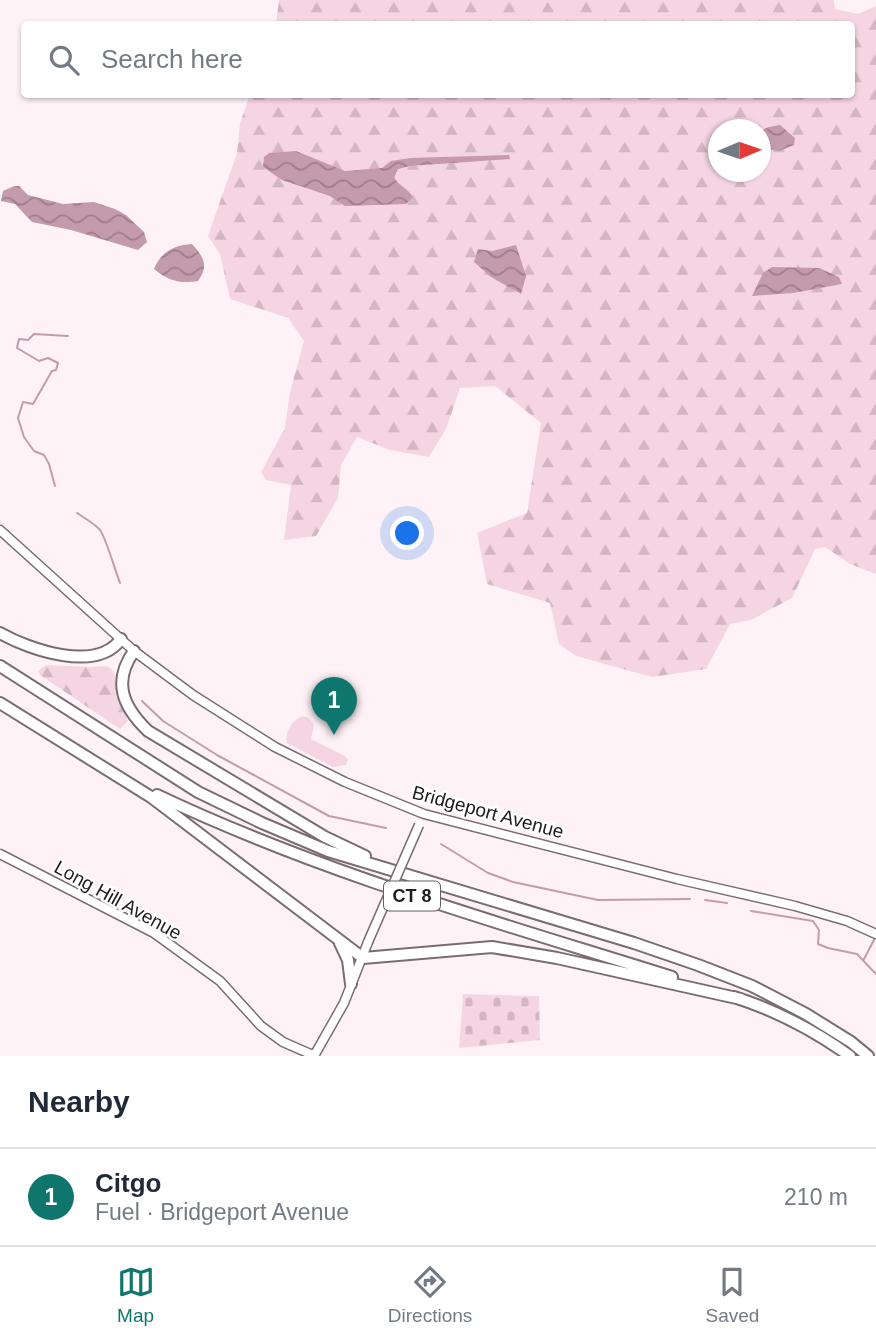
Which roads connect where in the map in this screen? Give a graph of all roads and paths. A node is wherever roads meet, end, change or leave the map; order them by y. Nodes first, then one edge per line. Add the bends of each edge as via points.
1 (0, 530) edge
2 (0, 634) edge
3 (121, 639) junction
4 (134, 651) junction
5 (0, 666) edge
6 (0, 703) edge
7 (95, 763) junction
8 (424, 814) junction
9 (0, 854) edge
10 (409, 875) junction
11 (876, 934) edge
12 (336, 938) junction
13 (363, 958) junction
14 (351, 984) junction
15 (741, 999) junction
16 (314, 1056) edge
17 (850, 1056) edge
18 (868, 1056) edge

1 - 3 main road, Bridgeport Avenue
2 - 3 highway via 37,650 79,656 108,652
3 - 4 main road, Bridgeport Avenue
4 - 8 main road, Bridgeport Avenue via 275,747
4 - 10 highway via 122,681 124,695 128,710 148,731 325,837
5 - 10 highway, CT 8 via 198,792 328,851
6 - 7 highway, CT 8
7 - 12 highway via 177,816
7 - 15 highway, CT 8 via 218,824 365,881
8 - 11 main road, Bridgeport Avenue via 795,906
8 - 13 main road, bridge
9 - 16 main road, Long Hill Avenue via 154,933 220,981 261,1026
10 - 18 highway, CT 8 via 634,943 752,986 806,1014
12 - 13 highway
12 - 14 highway via 348,960
13 - 14 main road
13 - 15 highway via 492,947
14 - 16 main road
15 - 17 highway, CT 8 via 788,1019

